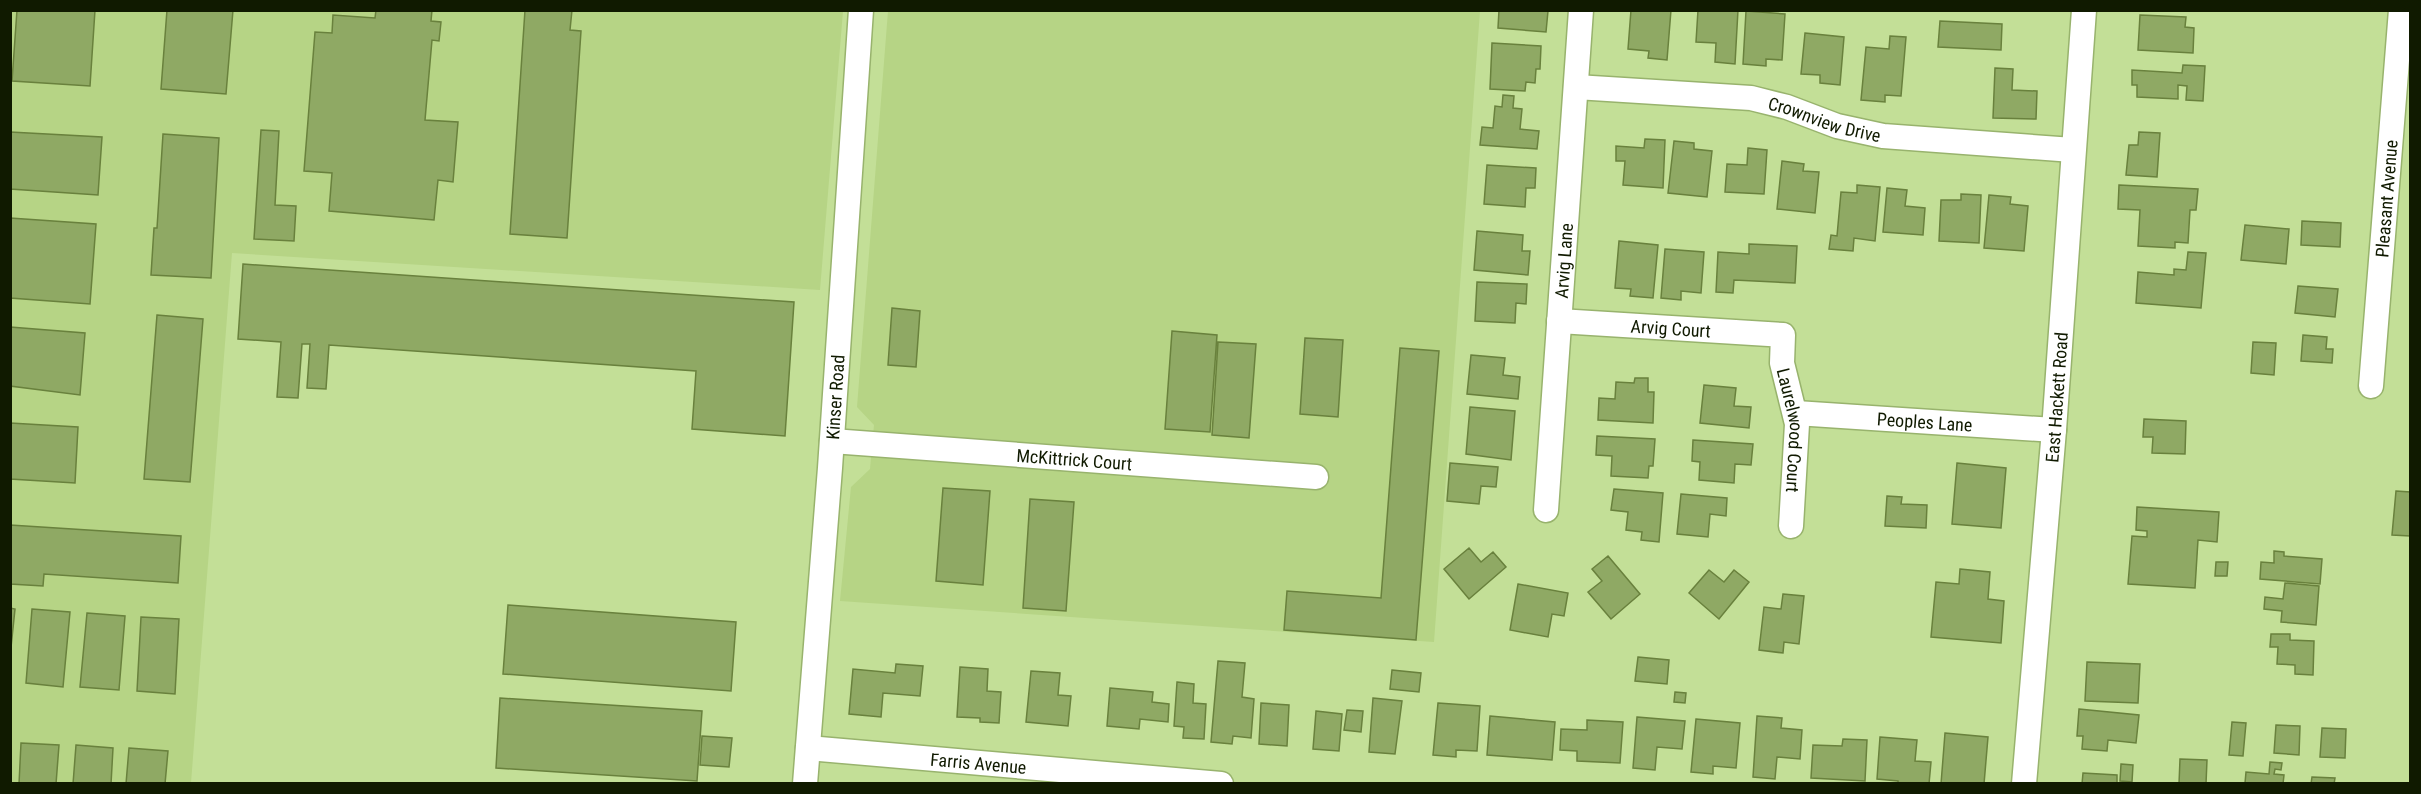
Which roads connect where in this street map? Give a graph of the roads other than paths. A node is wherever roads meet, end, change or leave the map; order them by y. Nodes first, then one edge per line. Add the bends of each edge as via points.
1 (861, 10) edge
2 (1581, 10) edge
3 (2084, 10) edge
4 (2401, 10) edge
5 (1576, 87) junction
6 (2073, 150) junction
7 (1559, 321) junction
8 (1783, 335) joint
9 (2371, 386) dead end
10 (1796, 413) junction
11 (2054, 430) junction
12 (832, 441) junction
13 (1316, 477) dead end
14 (1546, 510) dead end
15 (1791, 526) dead end
16 (807, 748) junction
17 (805, 783) edge
18 (1221, 783) edge
19 (2024, 783) edge

1 - 12 street, Kinser Road
2 - 5 street, Arvig Lane
3 - 6 street, East Hackett Road
4 - 9 street, Pleasant Avenue
5 - 6 street, Crownview Drive via 1751,98 1883,136
5 - 7 street, Arvig Lane
6 - 11 street, East Hackett Road
7 - 8 street, Arvig Court
7 - 14 street, Arvig Lane
8 - 10 street, Laurelwood Court via 1782,363
10 - 11 street, Peoples Lane
10 - 15 street, Laurelwood Court
11 - 19 street, East Hackett Road
12 - 13 street, McKittrick Court
12 - 16 street, Kinser Road
16 - 17 street, Kinser Road
16 - 18 street, Farris Avenue

